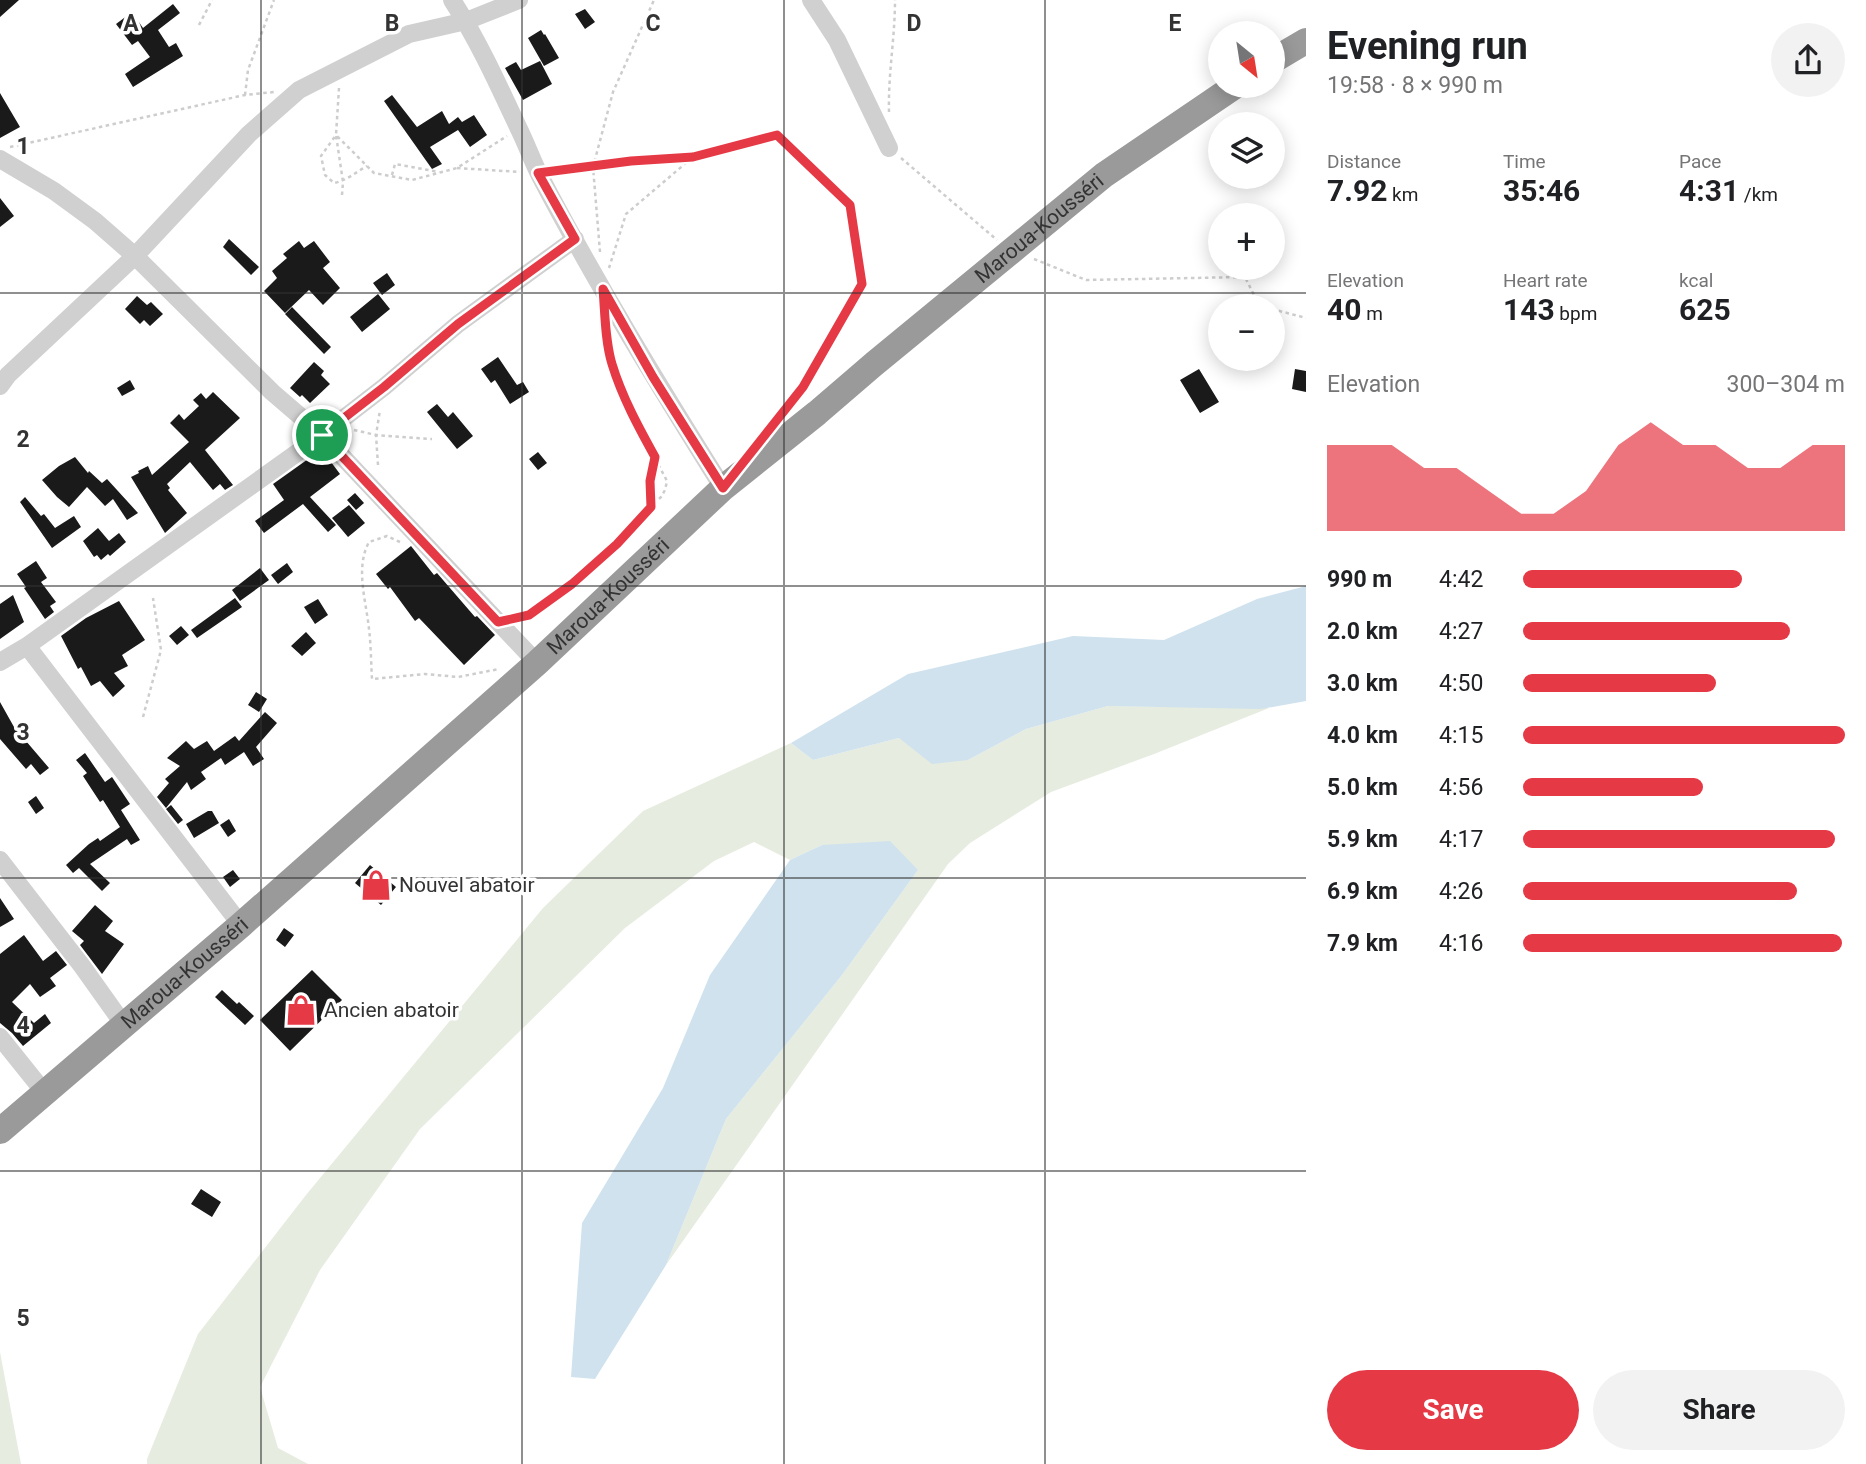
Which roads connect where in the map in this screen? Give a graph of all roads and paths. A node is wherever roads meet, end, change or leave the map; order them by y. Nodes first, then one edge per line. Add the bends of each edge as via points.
1 (212, 0) edge
2 (274, 0) edge
3 (452, 0) edge
4 (519, 0) edge
5 (654, 0) edge
6 (811, 0) edge
7 (895, 0) edge
8 (466, 21) junction
9 (199, 25) dead end
10 (1306, 41) edge
11 (1285, 53) edge
12 (341, 68) junction
13 (299, 90) junction
14 (245, 94) junction
15 (1217, 98) edge
16 (519, 129) junction
17 (336, 135) junction
18 (889, 148) junction
19 (0, 150) edge
20 (693, 157) junction
21 (0, 159) edge
22 (367, 166) junction
23 (593, 167) junction
24 (457, 168) junction
25 (443, 172) junction
26 (538, 173) junction
27 (392, 176) junction
28 (343, 182) junction
29 (341, 195) dead end
30 (575, 239) junction
31 (1010, 250) junction
32 (135, 256) junction
33 (603, 289) junction
34 (1254, 294) edge
35 (1285, 312) edge
36 (1306, 318) edge
37 (605, 319) dead end
38 (0, 386) edge
39 (384, 387) junction
40 (779, 418) dead end
41 (327, 430) junction
42 (376, 435) junction
43 (432, 439) dead end
44 (655, 457) junction
45 (378, 464) dead end
46 (723, 488) junction
47 (651, 507) junction
48 (401, 542) dead end
49 (153, 598) dead end
50 (498, 622) junction
51 (27, 646) junction
52 (0, 662) edge
53 (537, 663) junction
54 (506, 668) dead end
55 (143, 717) dead end
56 (0, 860) edge
57 (241, 925) junction
58 (124, 1025) junction
59 (0, 1037) edge
60 (44, 1092) junction
61 (0, 1132) edge

1 - 9 path
2 - 14 path via 248,69
3 - 8 street
4 - 8 street
5 - 23 path via 613,92
6 - 18 street via 837,40
7 - 18 path via 888,82
8 - 12 street via 409,34
8 - 16 street
10 - 11 highway
12 - 13 street
12 - 17 path
13 - 14 path
13 - 32 street via 249,134
14 - 19 path
15 - 31 highway, Maroua-Kousséri via 1104,175
16 - 24 path
16 - 26 street
17 - 22 path
17 - 28 path
17 - 28 path via 321,156 325,175 334,183
18 - 31 path
20 - 23 path
20 - 33 path via 626,214
20 - 40 path via 777,135 850,205 862,284 803,387
21 - 32 street via 54,191
22 - 27 path via 374,173
22 - 28 path
23 - 26 path
23 - 33 path
24 - 25 path
24 - 26 path
25 - 27 path via 412,180
25 - 27 path via 395,164
26 - 30 street
28 - 29 path
30 - 33 street
30 - 39 street via 458,324
31 - 34 path via 1086,279 1245,277
31 - 46 highway, Maroua-Kousséri
32 - 38 street
32 - 41 street via 272,392
33 - 46 street
35 - 36 path
37 - 44 path via 611,363
39 - 41 street
39 - 42 path
41 - 42 path
41 - 50 street
41 - 51 street
42 - 43 path
42 - 45 path
44 - 47 path
44 - 47 path via 667,481 662,497
46 - 53 highway, Maroua-Kousséri
47 - 50 path via 572,584 529,615
48 - 54 path via 387,536 369,542 362,554 372,679 425,674 458,677
49 - 55 path via 161,650
50 - 53 street
51 - 52 street
51 - 57 street
53 - 57 highway, Maroua-Kousséri
56 - 58 street
57 - 58 highway, Maroua-Kousséri
58 - 60 highway, Maroua-Kousséri
59 - 60 street
60 - 61 highway, Maroua-Kousséri

